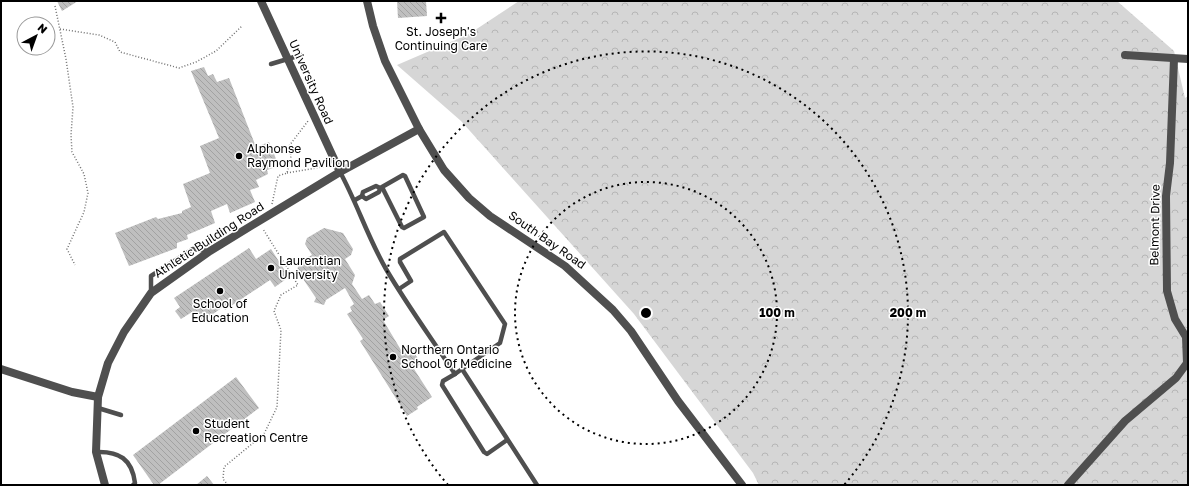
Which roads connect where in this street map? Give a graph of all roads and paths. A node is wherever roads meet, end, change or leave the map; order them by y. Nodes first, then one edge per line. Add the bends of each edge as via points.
1 (261, 1) edge
2 (368, 1) edge
3 (55, 6) dead end
4 (242, 26) dead end
5 (60, 29) junction
6 (301, 55) dead end
7 (1125, 55) dead end
8 (288, 59) junction
9 (1174, 59) junction
10 (1188, 60) edge
11 (271, 64) dead end
12 (313, 115) junction
13 (419, 129) junction
14 (335, 163) junction
15 (340, 172) junction
16 (287, 173) junction
17 (381, 188) junction
18 (355, 200) junction
19 (269, 215) junction
20 (258, 222) junction
21 (210, 252) junction
22 (75, 265) dead end
23 (399, 289) junction
24 (151, 293) junction
25 (1187, 363) edge
26 (1, 369) edge
27 (462, 369) junction
28 (455, 374) junction
29 (98, 397) junction
30 (98, 408) junction
31 (121, 415) dead end
32 (507, 440) junction
33 (96, 452) junction
34 (105, 485) edge
35 (133, 485) edge
36 (228, 485) edge
37 (537, 485) edge
38 (742, 485) edge
39 (1068, 485) edge

1 - 8 street, University Road
2 - 13 street, South Bay Road via 373,26 385,61
3 - 5 path
4 - 5 path via 216,50 196,62 178,68 120,52 115,42 98,35
5 - 22 path via 74,107 72,152 84,174 88,193 84,212 67,249
6 - 8 lane
7 - 9 street
8 - 11 lane
8 - 12 street, University Road
9 - 10 street
9 - 25 street, Belmont Drive via 1170,163 1166,196 1167,291 1175,319 1186,337
12 - 14 street, University Road
12 - 16 path via 289,146 291,156
13 - 15 street, Athletic Building Road
13 - 38 street, South Bay Road via 444,170 469,198 490,216 565,266 614,310 678,401
14 - 15 street, University Road
14 - 16 path via 326,167
15 - 18 lane
15 - 19 street, Athletic Building Road
16 - 19 path via 278,176
17 - 17 lane via 405,176 424,217 402,227
17 - 18 lane via 379,192 366,199 362,196
18 - 23 lane via 373,242
19 - 20 street, Athletic Building Road
20 - 21 street, Athletic Building Road
20 - 36 path via 298,285 281,295 274,312 280,330 277,406 264,434 224,467 223,479
21 - 24 street, Athletic Building Road
21 - 24 lane via 193,250 151,276
23 - 27 lane via 411,282 400,259 444,232 504,324 500,344
23 - 28 lane
24 - 29 street, Athletic Building Road via 124,332 108,363
25 - 39 street via 1176,378 1125,421
26 - 29 street via 64,390
27 - 28 lane
27 - 32 lane
28 - 32 lane via 442,384 484,452 487,454
29 - 30 street, Athletic Building Road
30 - 31 lane
30 - 33 street, Athletic Building Road
32 - 37 lane
33 - 34 street, Athletic Building Road
33 - 35 lane via 110,451 125,461 133,472

